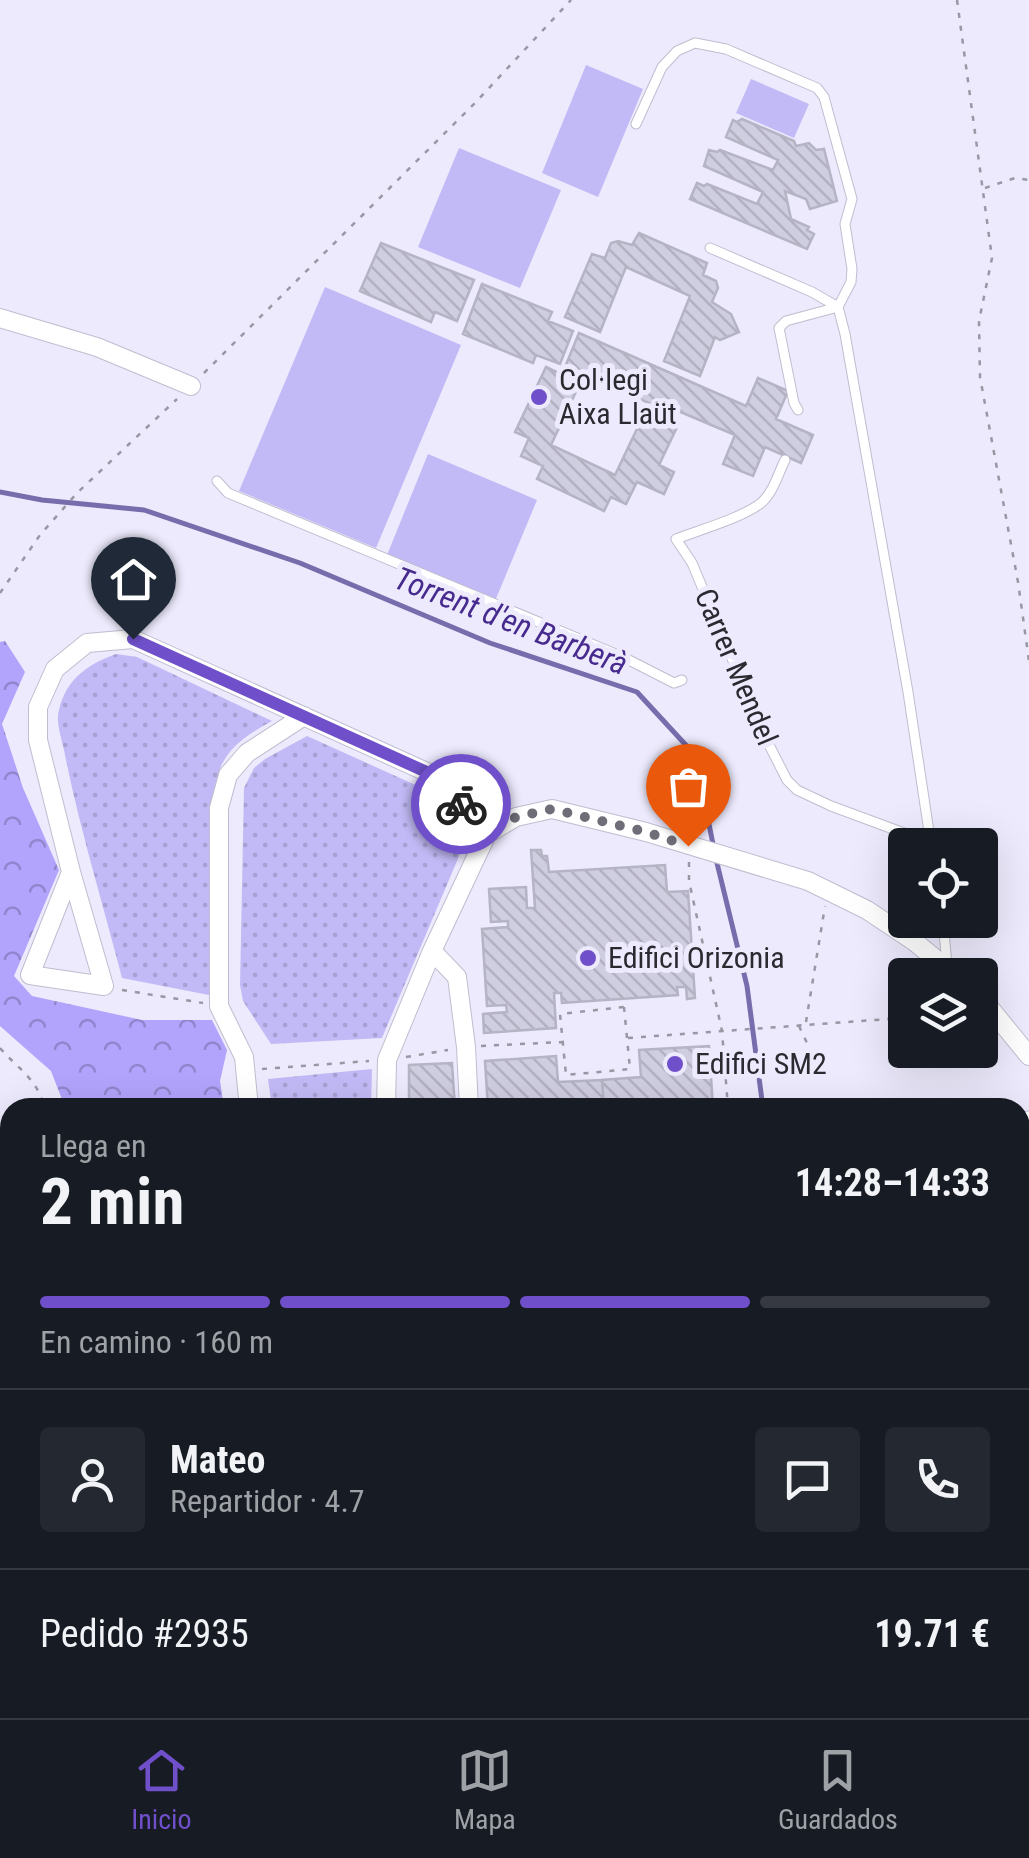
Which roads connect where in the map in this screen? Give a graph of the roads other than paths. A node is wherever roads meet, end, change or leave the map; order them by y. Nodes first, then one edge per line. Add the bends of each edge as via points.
1 (636, 124) dead end
2 (710, 248) dead end
3 (838, 306) junction
4 (0, 318) edge
5 (191, 386) road end
6 (798, 410) dead end
7 (785, 460) dead end
8 (217, 481) dead end
9 (682, 680) dead end
10 (304, 716) junction
11 (889, 828) edge
12 (929, 828) edge
13 (487, 834) junction
14 (72, 872) junction
15 (432, 951) junction
16 (935, 958) edge
17 (998, 1018) edge
18 (1029, 1056) edge
19 (248, 1098) edge
20 (386, 1098) edge
21 (469, 1098) edge

1 - 3 lane via 662,67 695,43 726,49 817,88 852,199 845,224 851,282
2 - 3 lane
3 - 6 lane via 780,328
3 - 12 lane
4 - 5 street via 97,347
7 - 11 lane, Carrer Mendel via 763,502 676,540 787,780
8 - 9 lane via 228,492 674,683
10 - 13 street via 431,774
10 - 14 street via 133,639 87,643 54,669 38,707 38,740
10 - 19 street via 247,753 228,775 220,808 220,1006 244,1057
13 - 15 street
13 - 16 street via 516,817 552,809 646,832 833,892
14 - 14 street via 30,975 104,986
15 - 20 street via 387,1060
15 - 21 street via 457,977
17 - 18 street

